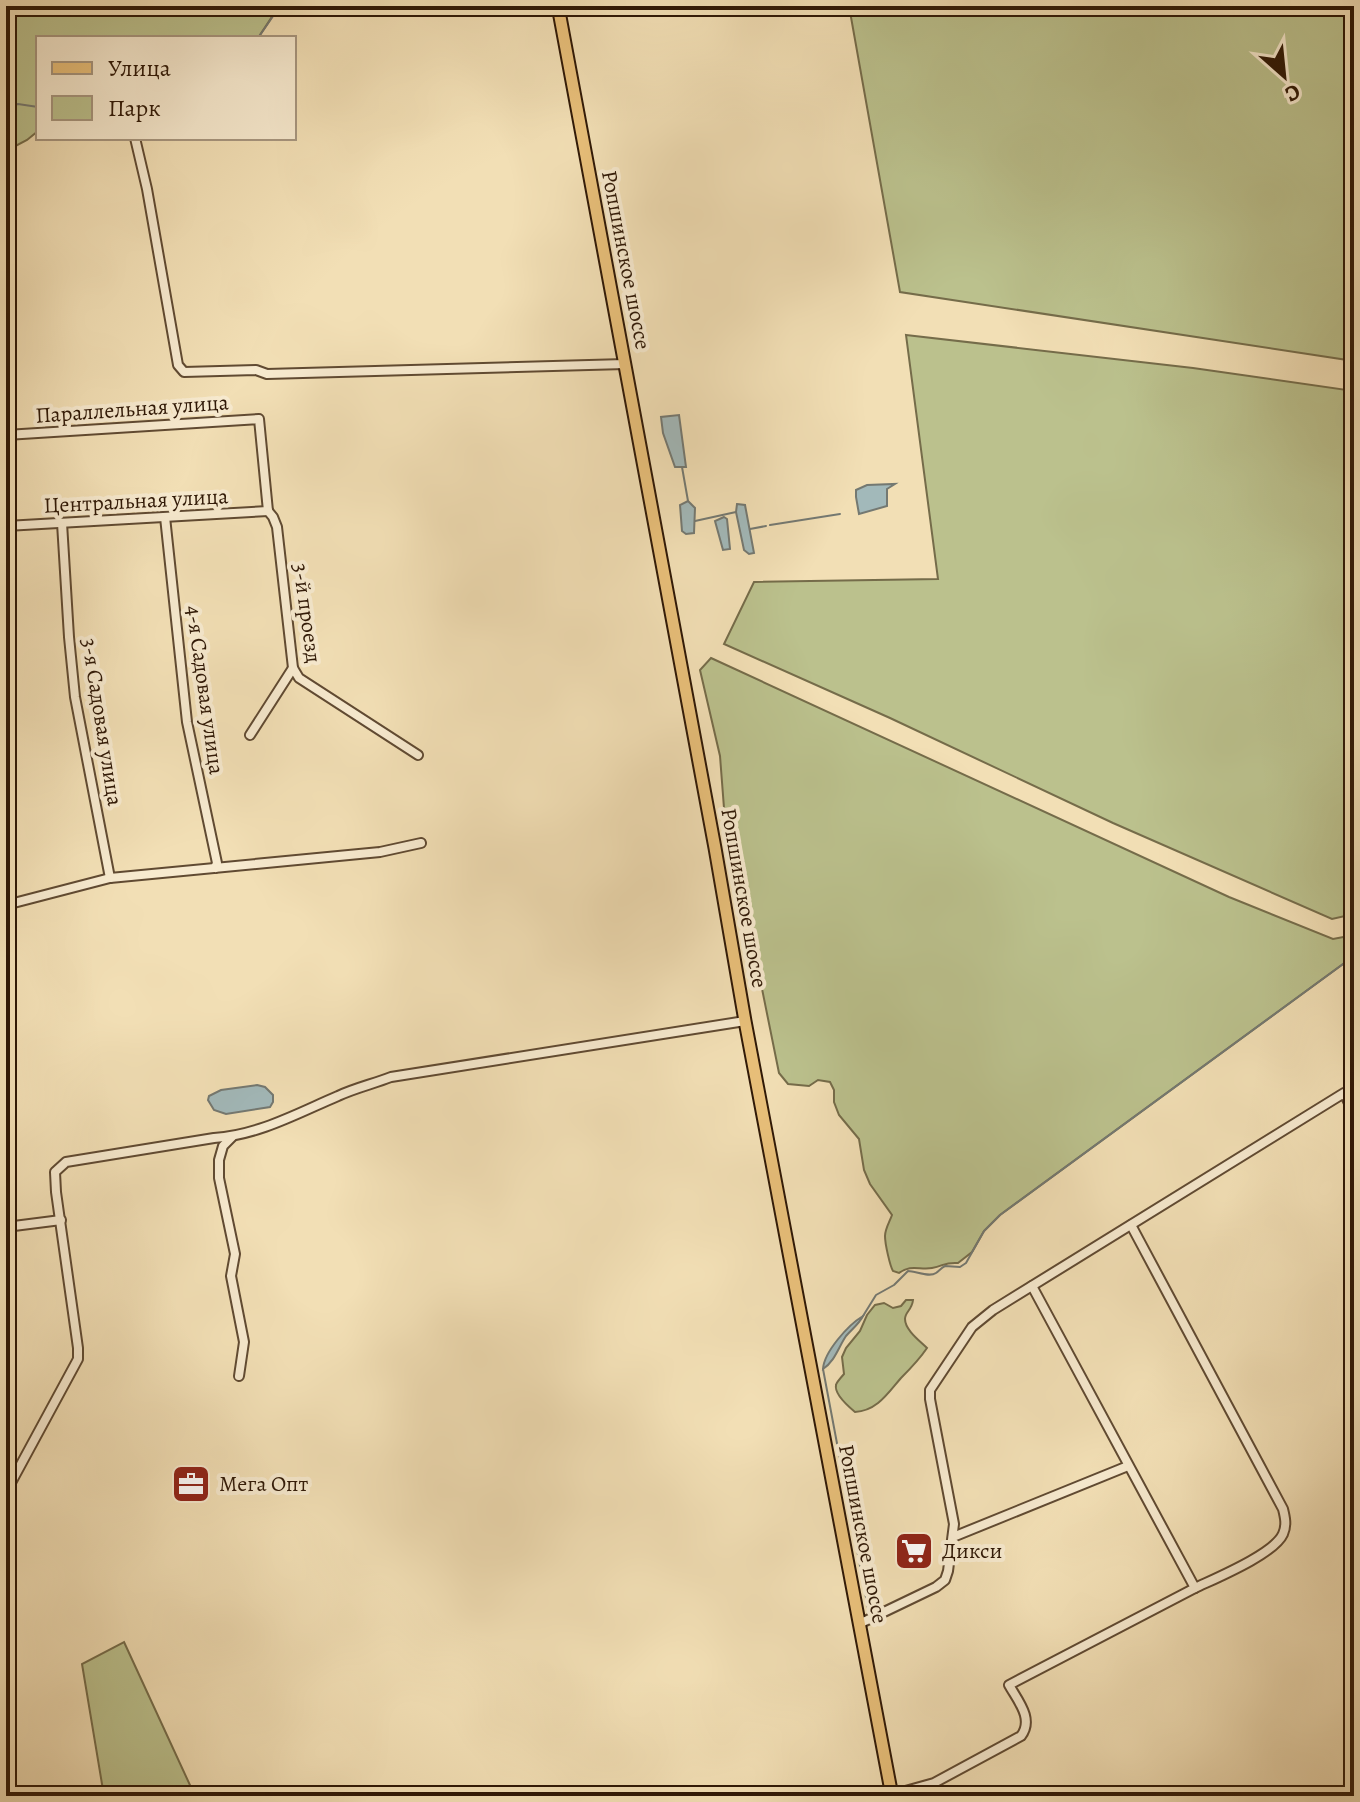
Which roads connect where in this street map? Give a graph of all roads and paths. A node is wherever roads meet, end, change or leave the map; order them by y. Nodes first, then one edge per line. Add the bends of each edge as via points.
1 (558, 6) edge
2 (135, 140) edge
3 (625, 364) junction
4 (259, 419) joint
5 (6, 435) edge
6 (268, 511) junction
7 (165, 517) junction
8 (62, 523) junction
9 (6, 526) edge
10 (293, 668) junction
11 (250, 735) dead end
12 (418, 755) dead end
13 (421, 843) dead end
14 (215, 868) junction
15 (110, 878) junction
16 (6, 892) edge
17 (7, 905) edge
18 (745, 1021) junction
19 (1354, 1113) edge
20 (233, 1137) junction
21 (61, 1220) junction
22 (1131, 1225) junction
23 (6, 1227) edge
24 (1032, 1286) junction
25 (239, 1376) dead end
26 (1128, 1466) junction
27 (6, 1492) edge
28 (953, 1537) junction
29 (1195, 1588) junction
30 (859, 1624) junction
31 (6, 1785) edge
32 (892, 1795) edge
33 (11, 1796) edge

1 - 3 main road, Ропшинское шоссе
2 - 3 street via 178,365 184,372
3 - 18 main road, Ропшинское шоссе
4 - 5 street, Параллельная улица
4 - 6 street, 3-й проезд
6 - 7 street, Центральная улица
6 - 10 street, 3-й проезд via 277,527
7 - 8 street, Центральная улица
7 - 14 street, 4-я Садовая улица via 187,722
8 - 9 street, Центральная улица
8 - 15 street, 3-я Садовая улица via 75,697
10 - 11 street
10 - 12 street, 3-й проезд via 299,678
13 - 14 street
14 - 15 street
15 - 17 street
16 - 17 street
18 - 20 street via 391,1077
18 - 30 main road, Ропшинское шоссе
19 - 22 street via 1344,1093
20 - 21 street via 66,1162 55,1172
20 - 25 street via 223,1146 219,1178 235,1254 231,1276 244,1342
21 - 23 street
21 - 27 street via 78,1359
22 - 24 street
22 - 29 street via 1286,1519 1278,1542 1263,1554
24 - 26 street
24 - 28 street via 972,1327 930,1390
26 - 28 street
26 - 29 street
28 - 30 street via 945,1580
29 - 32 street via 1009,1685 1027,1718 1021,1736 934,1783
30 - 32 main road, Ропшинское шоссе
31 - 33 street

